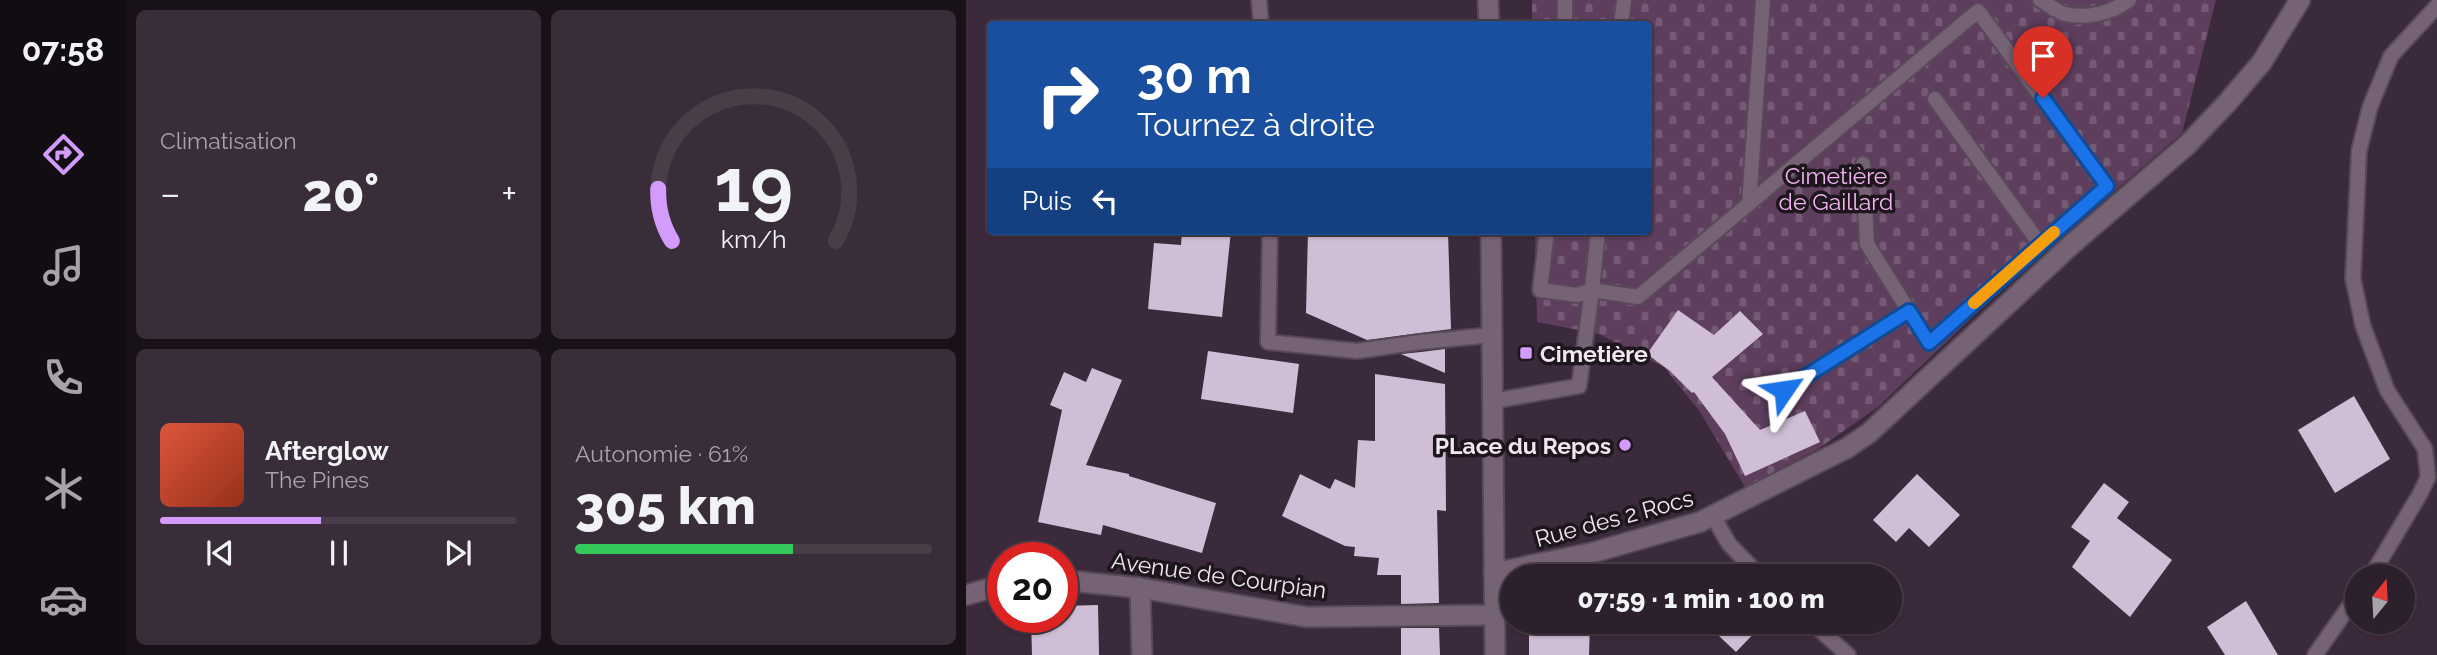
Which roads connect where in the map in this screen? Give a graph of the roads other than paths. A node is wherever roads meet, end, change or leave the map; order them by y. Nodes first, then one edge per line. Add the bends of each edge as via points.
1 (1259, 0) edge
2 (1488, 0) edge
3 (1566, 0) edge
4 (1624, 0) edge
5 (1763, 0) edge
6 (2040, 0) edge
7 (2129, 0) edge
8 (2300, 0) edge
9 (2437, 6) edge
10 (1261, 21) edge
11 (1489, 21) edge
12 (1565, 21) edge
13 (1621, 21) edge
14 (1935, 99) dead end
15 (1863, 164) dead end
16 (1749, 204) junction
17 (1270, 235) edge
18 (1491, 235) edge
19 (1547, 235) edge
20 (1598, 235) edge
21 (2040, 244) junction
22 (1592, 290) junction
23 (1909, 311) junction
24 (1492, 335) junction
25 (1784, 390) dead end
26 (1493, 401) junction
27 (1713, 516) junction
28 (1748, 564) edge
29 (2378, 564) edge
30 (1494, 573) junction
31 (1078, 582) edge
32 (1140, 588) junction
33 (987, 589) edge
34 (966, 595) edge
35 (2345, 612) edge
36 (1495, 615) junction
37 (1825, 634) edge
38 (1142, 655) edge
39 (1495, 655) edge
40 (1848, 655) edge
41 (2315, 655) edge

1 - 10 lane
2 - 11 street
3 - 12 lane
4 - 13 lane
5 - 16 lane
6 - 7 lane via 2064,14 2091,15 2118,9
8 - 27 street, Rue des 2 Rocs via 2262,62 2186,145 2071,245 1886,419 1847,448
9 - 29 lane via 2391,56 2370,107 2359,151 2355,291 2387,390 2425,449 2428,477
14 - 21 lane
15 - 23 lane via 1867,244
16 - 21 lane via 1978,11 2107,186
16 - 22 lane via 1638,297
17 - 24 lane via 1268,342 1357,351
18 - 24 street
19 - 22 lane via 1540,290 1577,295
20 - 22 lane
21 - 23 lane via 1929,343
22 - 26 lane via 1579,386
23 - 25 lane
24 - 26 street
26 - 30 street
27 - 28 lane via 1729,544
27 - 30 street, Rue des 2 Rocs via 1591,553
30 - 36 street
31 - 32 street, Avenue de Courpian
32 - 36 street, Avenue de Courpian via 1307,617
32 - 38 street
33 - 34 street
35 - 41 lane
36 - 39 street
37 - 40 lane

